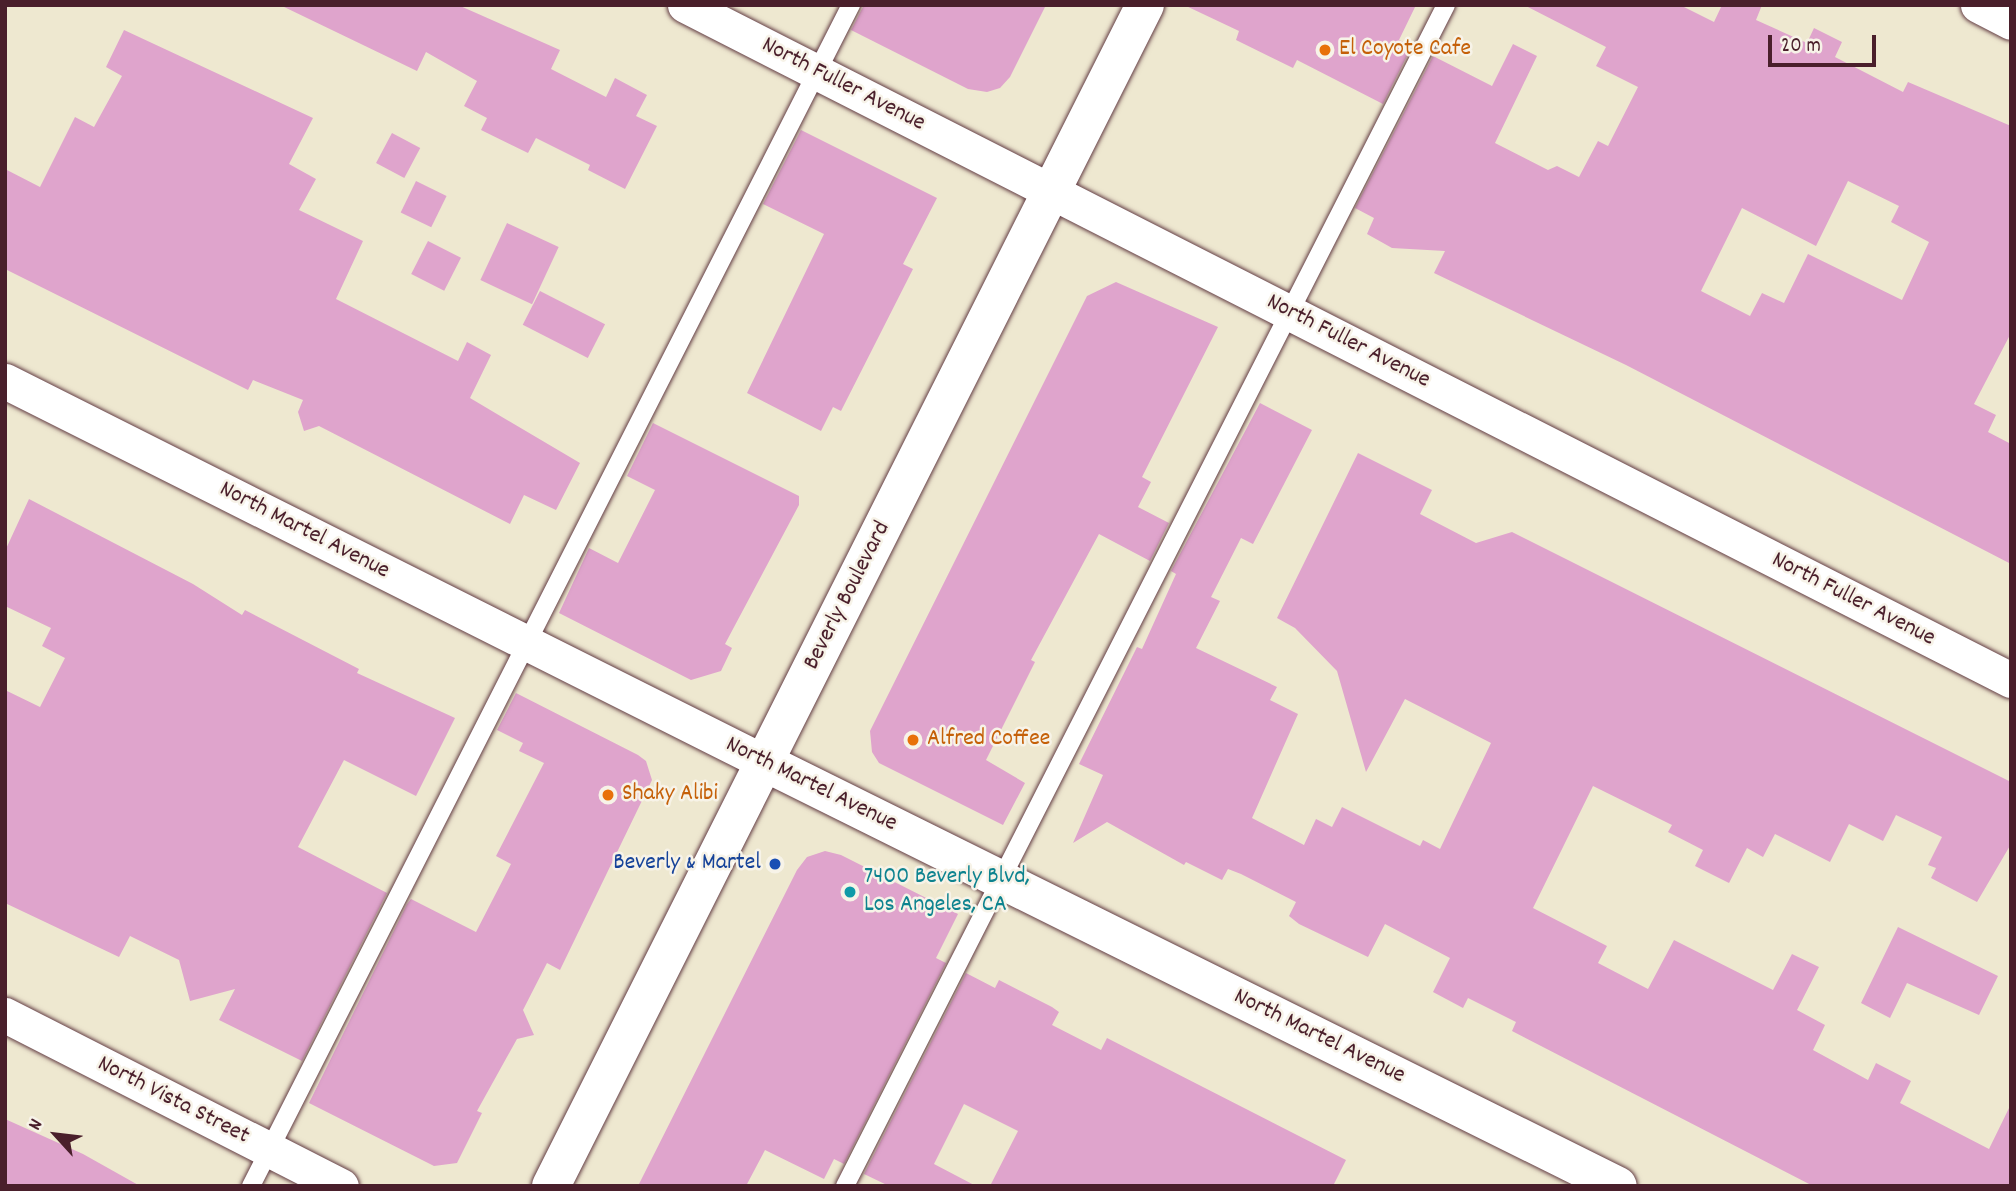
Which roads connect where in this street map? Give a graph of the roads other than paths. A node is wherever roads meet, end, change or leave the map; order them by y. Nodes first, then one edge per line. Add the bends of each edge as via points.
1 (685, 5) edge
2 (851, 5) edge
3 (1145, 5) edge
4 (1446, 5) edge
5 (1978, 5) edge
6 (2011, 22) edge
7 (817, 72) junction
8 (1051, 191) junction
9 (1290, 312) junction
10 (5, 381) edge
11 (528, 644) junction
12 (2011, 680) edge
13 (764, 762) junction
14 (1000, 879) junction
15 (5, 1016) edge
16 (269, 1150) junction
17 (251, 1186) edge
18 (341, 1186) edge
19 (551, 1186) edge
20 (845, 1186) edge
21 (1618, 1186) edge

1 - 7 street, North Fuller Avenue
2 - 7 lane
3 - 8 main road, Beverly Boulevard
4 - 9 lane
5 - 6 street
7 - 8 street, North Fuller Avenue
7 - 11 lane
8 - 9 street, North Fuller Avenue
8 - 13 main road, Beverly Boulevard
9 - 12 street, North Fuller Avenue
9 - 14 lane
10 - 11 street, North Martel Avenue
11 - 13 street, North Martel Avenue
11 - 16 lane
13 - 14 main road, North Martel Avenue
13 - 19 main road, Beverly Boulevard
14 - 20 lane
14 - 21 main road, North Martel Avenue
15 - 16 street, North Vista Street
16 - 17 lane
16 - 18 street, North Vista Street

